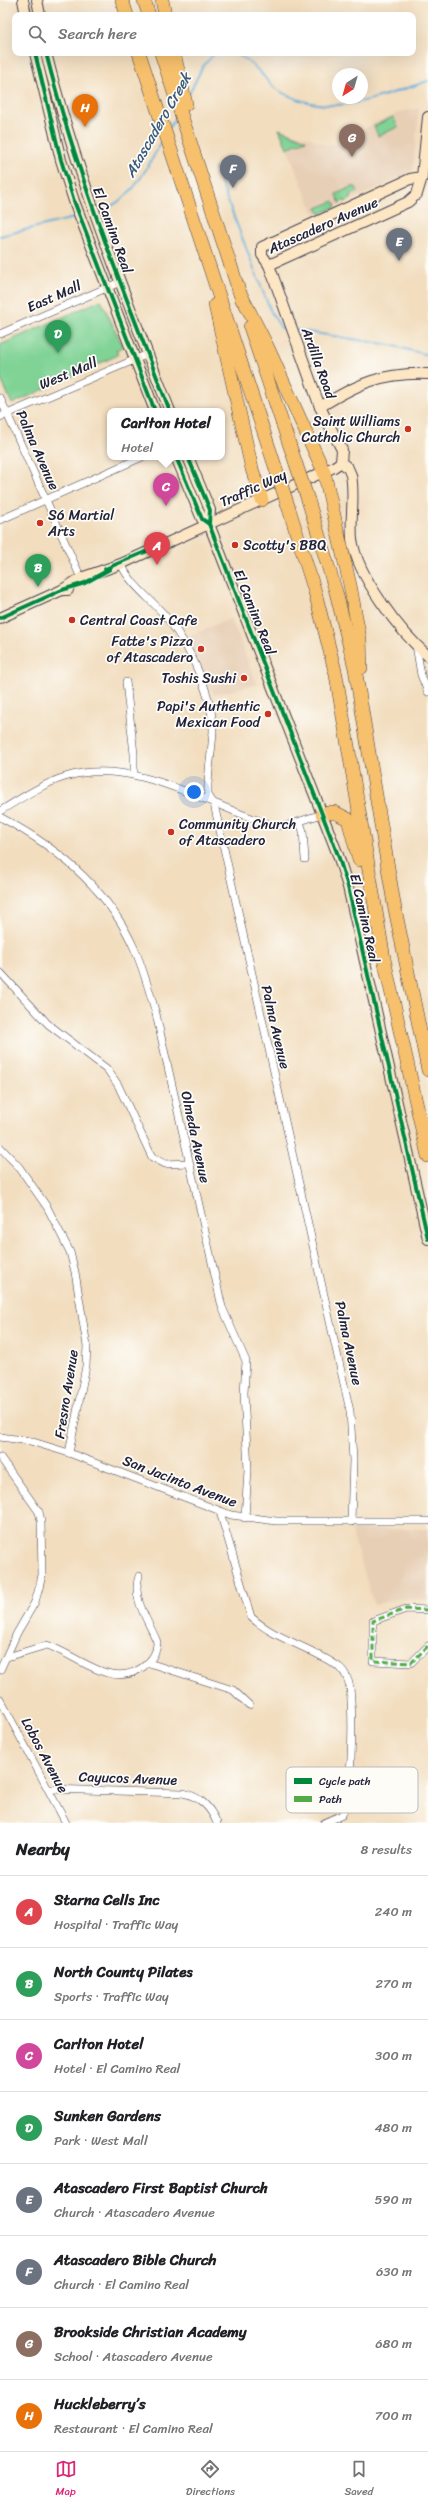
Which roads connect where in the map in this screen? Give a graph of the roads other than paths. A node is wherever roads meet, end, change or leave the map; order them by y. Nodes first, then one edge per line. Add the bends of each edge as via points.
1 (23, 0) edge
2 (37, 0) edge
3 (122, 0) edge
4 (144, 0) edge
5 (162, 0) edge
6 (25, 12) edge
7 (39, 12) edge
8 (126, 12) edge
9 (148, 12) edge
10 (164, 12) edge
11 (36, 56) edge
12 (47, 56) edge
13 (141, 56) edge
14 (162, 56) edge
15 (174, 56) edge
16 (183, 110) junction
17 (428, 118) edge
18 (426, 177) edge
19 (201, 238) junction
20 (269, 265) junction
21 (120, 282) junction
22 (106, 287) junction
23 (240, 293) junction
24 (0, 334) edge
25 (148, 354) junction
26 (134, 359) junction
27 (428, 374) edge
28 (0, 398) edge
29 (320, 407) junction
30 (154, 408) edge
31 (169, 408) edge
32 (7, 414) junction
33 (0, 417) edge
34 (135, 460) edge
35 (177, 460) edge
36 (189, 460) edge
37 (340, 462) junction
38 (324, 472) junction
39 (46, 499) junction
40 (262, 500) junction
41 (0, 520) edge
42 (209, 524) junction
43 (121, 564) junction
44 (110, 569) junction
45 (81, 578) junction
46 (62, 590) junction
47 (0, 616) edge
48 (416, 645) junction
49 (428, 656) edge
50 (126, 682) dead end
51 (428, 692) edge
52 (364, 714) junction
53 (134, 775) junction
54 (214, 804) junction
55 (0, 811) edge
56 (322, 814) junction
57 (0, 817) edge
58 (300, 822) junction
59 (304, 859) dead end
60 (372, 886) junction
61 (0, 972) edge
62 (428, 1070) edge
63 (0, 1147) edge
64 (428, 1156) edge
65 (189, 1163) junction
66 (428, 1239) edge
67 (0, 1437) edge
68 (69, 1453) junction
69 (0, 1457) edge
70 (220, 1512) junction
71 (245, 1518) junction
72 (428, 1521) edge
73 (351, 1522) junction
74 (139, 1576) dead end
75 (428, 1610) edge
76 (428, 1646) edge
77 (3, 1661) edge
78 (149, 1663) junction
79 (0, 1670) edge
80 (0, 1699) edge
81 (249, 1704) dead end
82 (349, 1767) edge
83 (49, 1789) junction
84 (343, 1813) edge
85 (66, 1823) edge
86 (217, 1823) edge
87 (324, 1823) edge

1 - 6 main road
2 - 7 main road
3 - 8 highway
4 - 9 highway
5 - 10 highway
11 - 22 main road, El Camino Real via 61,160
12 - 21 main road, El Camino Real via 67,132
13 - 19 highway, El Camino Real
14 - 16 highway, El Camino Real
15 - 16 highway
16 - 23 highway, El Camino Real
17 - 18 main road, Atascadero Avenue
18 - 20 main road, Atascadero Avenue via 417,194 408,202
18 - 20 main road, Atascadero Avenue via 410,179 262,247 262,255
19 - 40 highway via 243,431
19 - 60 highway, El Camino Real, bridge via 315,592 336,675
20 - 29 main road, Ardilla Road
21 - 22 street, East Mall
21 - 25 main road, El Camino Real
22 - 24 street, East Mall
22 - 26 main road, El Camino Real
23 - 38 highway
23 - 52 highway, El Camino Real, bridge via 336,592
25 - 26 street, West Mall
25 - 31 main road, El Camino Real
26 - 30 main road, El Camino Real
26 - 32 street, West Mall
27 - 29 main road via 392,375 370,380 350,388
28 - 32 street, Palma Avenue
29 - 37 main road, Ardilla Road via 342,450
32 - 33 street, West Mall
32 - 39 street, Palma Avenue
34 - 39 street
35 - 42 main road, El Camino Real via 200,513
36 - 42 main road, El Camino Real via 210,510
37 - 38 main road, Traffic Way
37 - 48 main road via 348,468 351,475 352,539 360,567 374,590
38 - 40 main road, Traffic Way
38 - 52 highway via 345,557 359,633
39 - 41 street
39 - 45 street, Palma Avenue
40 - 42 main road, Traffic Way
42 - 43 main road, Traffic Way
42 - 56 main road, El Camino Real
43 - 44 main road, Traffic Way
43 - 54 street, Palma Avenue via 128,577 175,628 208,696 213,731 208,795
44 - 45 main road, Traffic Way
44 - 46 main road, Traffic Way via 85,583
45 - 46 main road, Traffic Way
46 - 47 main road, Traffic Way
48 - 49 main road
48 - 51 street via 421,675
50 - 53 street
52 - 62 highway, El Camino Real via 397,919
53 - 54 street
53 - 55 street via 100,772 64,777
54 - 58 street via 275,826
54 - 73 street, Palma Avenue via 344,1377 353,1436
56 - 58 street
56 - 60 highway via 339,813 351,822 361,868
56 - 66 main road, El Camino Real via 348,887
57 - 65 street, Olmeda Avenue via 38,838 77,870 108,906 134,949 156,1014
58 - 59 street via 303,831
60 - 64 highway, El Camino Real via 386,967
61 - 65 street via 48,1024 107,1069 118,1085 152,1157 165,1164
63 - 68 street, Fresno Avenue via 19,1167 47,1207 70,1252 75,1272 87,1346 86,1366
65 - 71 street, Olmeda Avenue via 222,1307 246,1361 244,1393 248,1470
67 - 68 street, San Jacinto Avenue via 30,1441
68 - 70 street, San Jacinto Avenue
69 - 77 street via 33,1503 41,1521 42,1575 35,1602
70 - 71 street, San Jacinto Avenue
70 - 82 street via 251,1617 264,1627 339,1667 348,1679 351,1730
71 - 73 street, San Jacinto Avenue via 276,1522
72 - 73 street, San Jacinto Avenue
74 - 78 street via 137,1598 157,1642 154,1658
75 - 76 street via 406,1609 373,1621 373,1661 411,1663
77 - 78 street via 47,1645 83,1664 112,1674 128,1674
77 - 79 street
78 - 81 street via 233,1690
80 - 83 street, Lobos Avenue
83 - 85 street, Lobos Avenue
83 - 86 street, Cayucos Avenue via 182,1793 202,1801 212,1812
84 - 87 street

